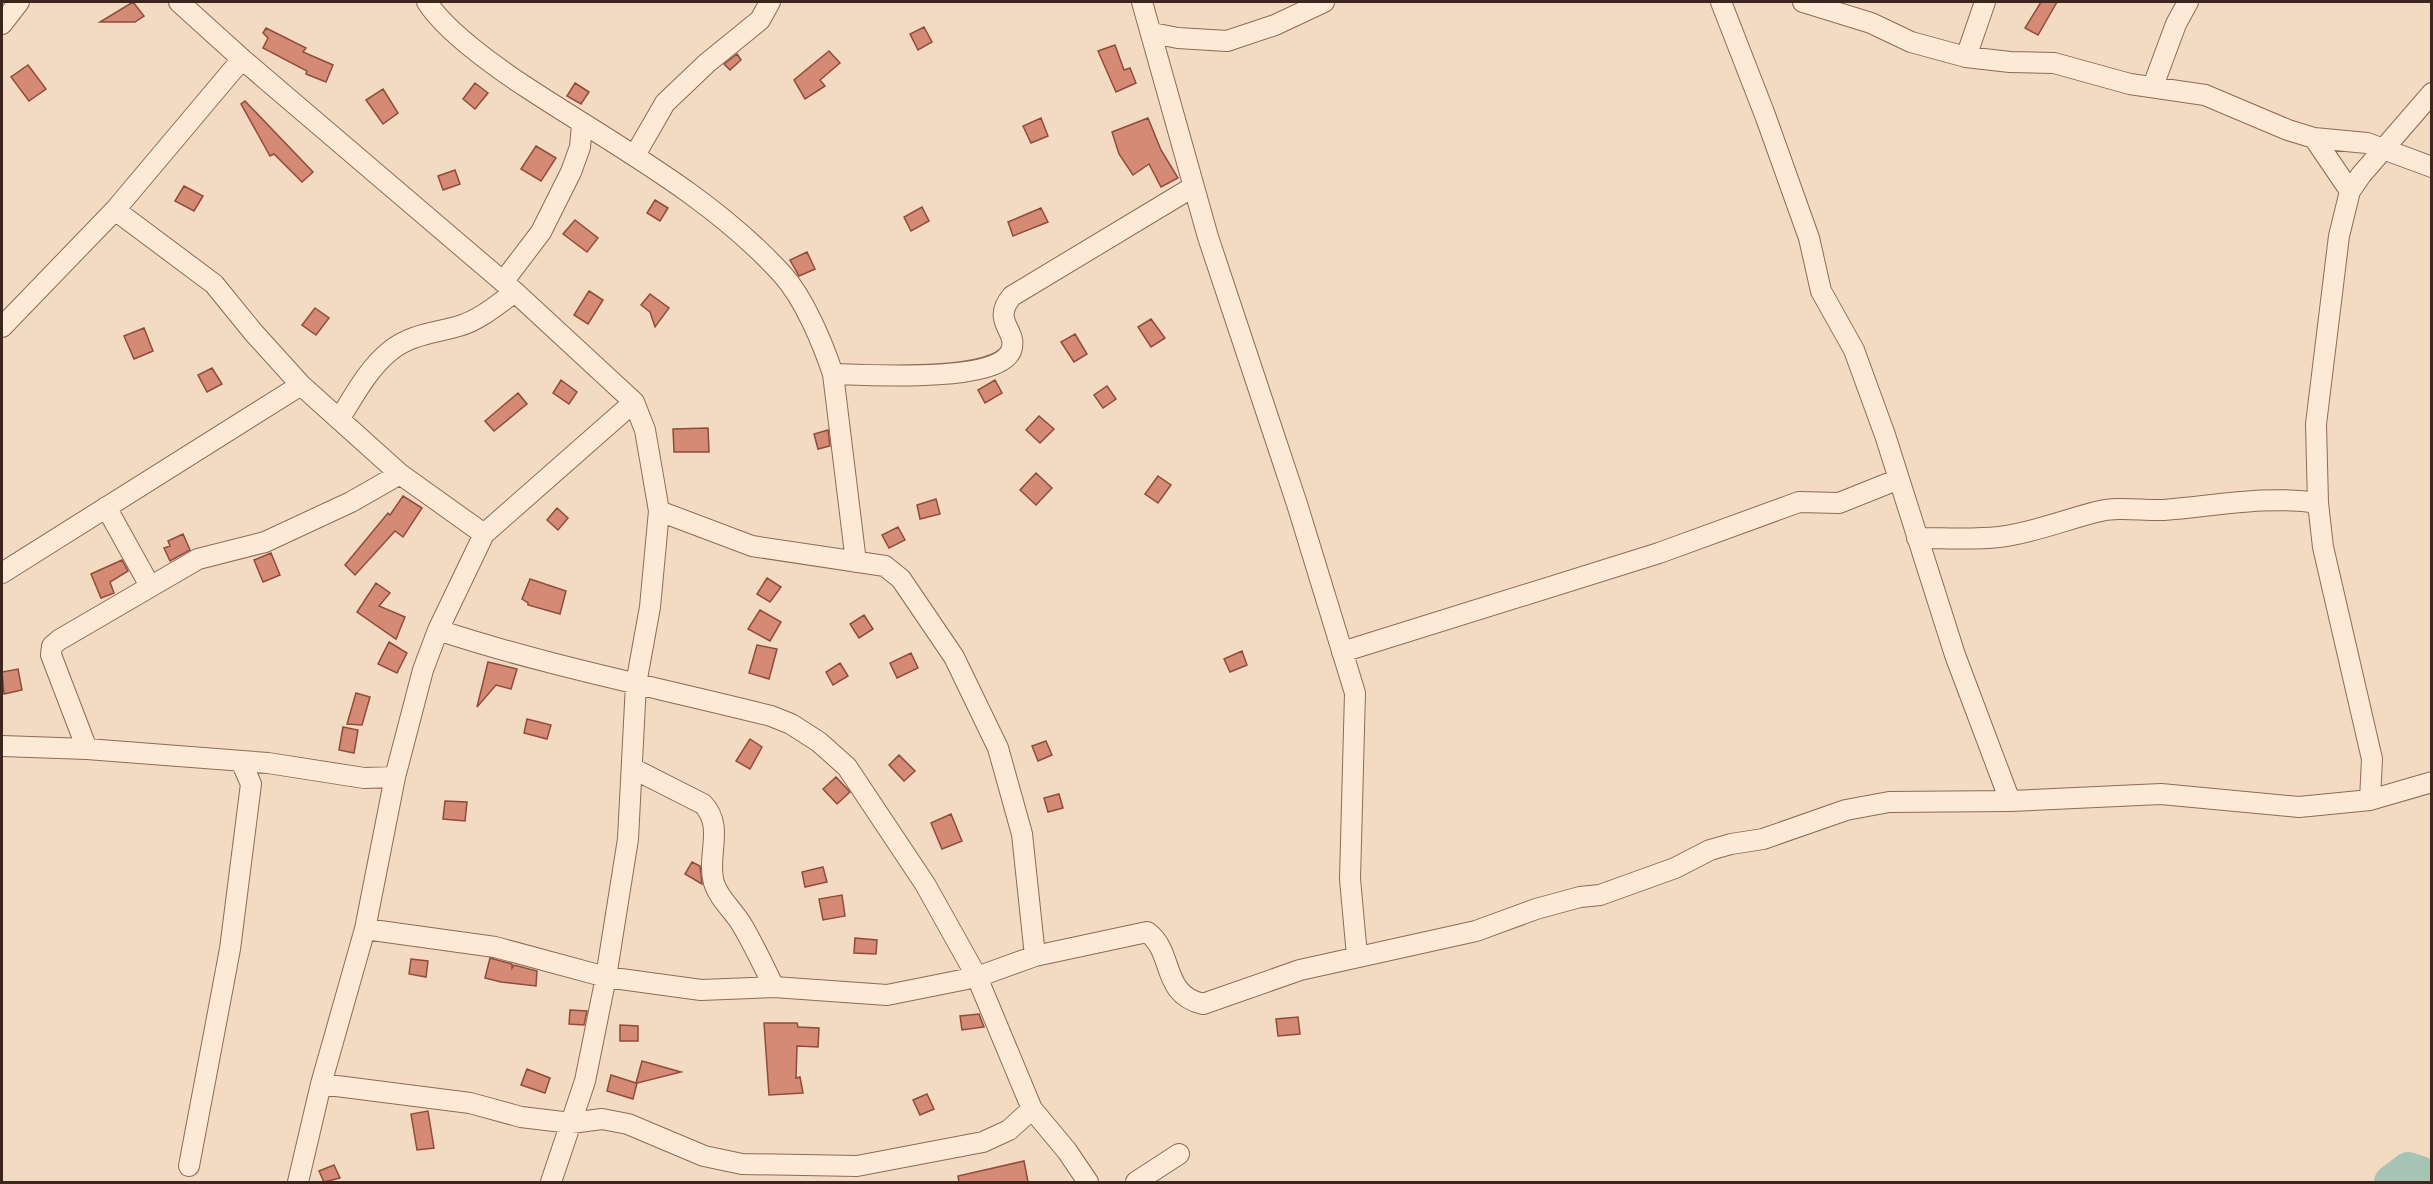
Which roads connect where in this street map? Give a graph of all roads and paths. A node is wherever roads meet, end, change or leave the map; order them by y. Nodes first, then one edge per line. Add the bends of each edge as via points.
1 (19, 2) edge
2 (179, 2) edge
3 (427, 2) edge
4 (770, 2) edge
5 (1142, 2) edge
6 (1324, 2) edge
7 (1721, 2) edge
8 (1803, 2) edge
9 (1985, 2) edge
10 (2188, 2) edge
11 (1826, 5) edge
12 (2, 24) edge
13 (1152, 33) junction
14 (1966, 57) junction
15 (242, 59) junction
16 (2153, 86) junction
17 (2432, 93) edge
18 (582, 124) junction
19 (2314, 138) junction
20 (2384, 149) junction
21 (635, 154) junction
22 (2432, 167) edge
23 (1193, 187) junction
24 (2350, 191) junction
25 (115, 210) junction
26 (509, 287) junction
27 (2, 327) edge
28 (833, 374) junction
29 (301, 385) junction
30 (634, 402) junction
31 (340, 418) junction
32 (400, 474) junction
33 (1899, 480) junction
34 (2318, 503) junction
35 (106, 507) junction
36 (659, 511) junction
37 (484, 534) junction
38 (1917, 538) junction
39 (856, 562) junction
40 (2, 573) edge
41 (150, 586) junction
42 (438, 630) junction
43 (1342, 651) junction
44 (636, 684) junction
45 (2, 746) edge
46 (87, 749) junction
47 (241, 761) junction
48 (268, 763) junction
49 (632, 768) junction
50 (395, 777) junction
51 (2432, 782) edge
52 (251, 784) junction
53 (2370, 800) junction
54 (2010, 801) junction
55 (365, 929) junction
56 (1035, 956) junction
57 (1357, 956) junction
58 (606, 977) junction
59 (977, 977) junction
60 (774, 987) junction
61 (321, 1084) junction
62 (1032, 1109) junction
63 (572, 1122) junction
64 (1179, 1154) dead end
65 (189, 1166) dead end
66 (857, 1174) edge
67 (298, 1182) edge
68 (551, 1182) edge
69 (1088, 1182) edge
70 (1136, 1182) edge

1 - 12 street
2 - 15 street
3 - 18 street via 455,33
4 - 21 street via 760,20 665,103
5 - 13 street
6 - 13 street via 1275,25 1227,41
7 - 33 street via 1809,238 1821,291 1854,350
8 - 11 street
9 - 14 street
10 - 16 street
11 - 14 street via 1911,42
13 - 23 street
14 - 16 street via 2054,63 2130,84
15 - 25 street
15 - 26 street
16 - 19 street via 2205,95
17 - 20 street
18 - 21 street
18 - 26 street via 580,147 566,182
19 - 20 street via 2367,143
19 - 24 street
20 - 22 street
20 - 24 street
21 - 28 street via 742,235 783,275 824,345
23 - 28 street via 1012,296 1004,306 1003,316 1012,343 1003,360 935,376
23 - 43 street
24 - 34 street via 2339,236 2316,424
25 - 27 street
25 - 29 street via 214,284
26 - 30 street
26 - 31 street via 485,313 461,326 433,331 392,350 372,368
28 - 39 street
29 - 31 street
29 - 35 street
30 - 36 street via 645,430
30 - 37 street
31 - 32 street
32 - 37 street
32 - 41 street via 265,542 198,559
33 - 38 street
33 - 43 street via 1839,503 1799,502 1659,553
34 - 38 street via 2292,499 2165,510 2111,510 1999,537
34 - 53 street via 2323,547 2372,759
35 - 40 street
35 - 41 street
36 - 39 street via 752,546
36 - 44 street via 650,607
37 - 42 street
38 - 54 street via 1955,655
39 - 56 street via 885,566 901,579 954,657 998,748 1022,834
41 - 46 street via 52,646 51,655
42 - 44 street via 510,653
42 - 50 street via 423,670
43 - 57 street via 1355,693 1350,879
44 - 49 street
44 - 59 street via 771,716 819,742 847,767 925,884
45 - 46 street
46 - 47 street
47 - 48 street
47 - 52 street
48 - 50 street via 364,778
48 - 52 street
49 - 58 street via 628,839
49 - 60 street via 703,804 710,812 714,823 714,882
50 - 55 street
51 - 53 street
52 - 65 street via 231,949
53 - 54 street via 2299,807 2161,794
54 - 57 street via 1889,802 1846,810 1763,839 1710,850 1675,868 1600,895 1536,909 1476,931
55 - 58 street via 495,947
55 - 61 street
56 - 57 street via 1147,932 1157,943 1178,991 1190,1001 1203,1004 1300,970
56 - 59 street
58 - 60 street via 701,990
58 - 63 street via 585,1081
59 - 60 street via 887,995
59 - 62 street
61 - 63 street via 470,1103 521,1117
61 - 67 street
62 - 66 street via 1009,1130 983,1142
62 - 69 street
63 - 66 street via 602,1119 628,1124 704,1156 742,1164
63 - 68 street
64 - 70 street

